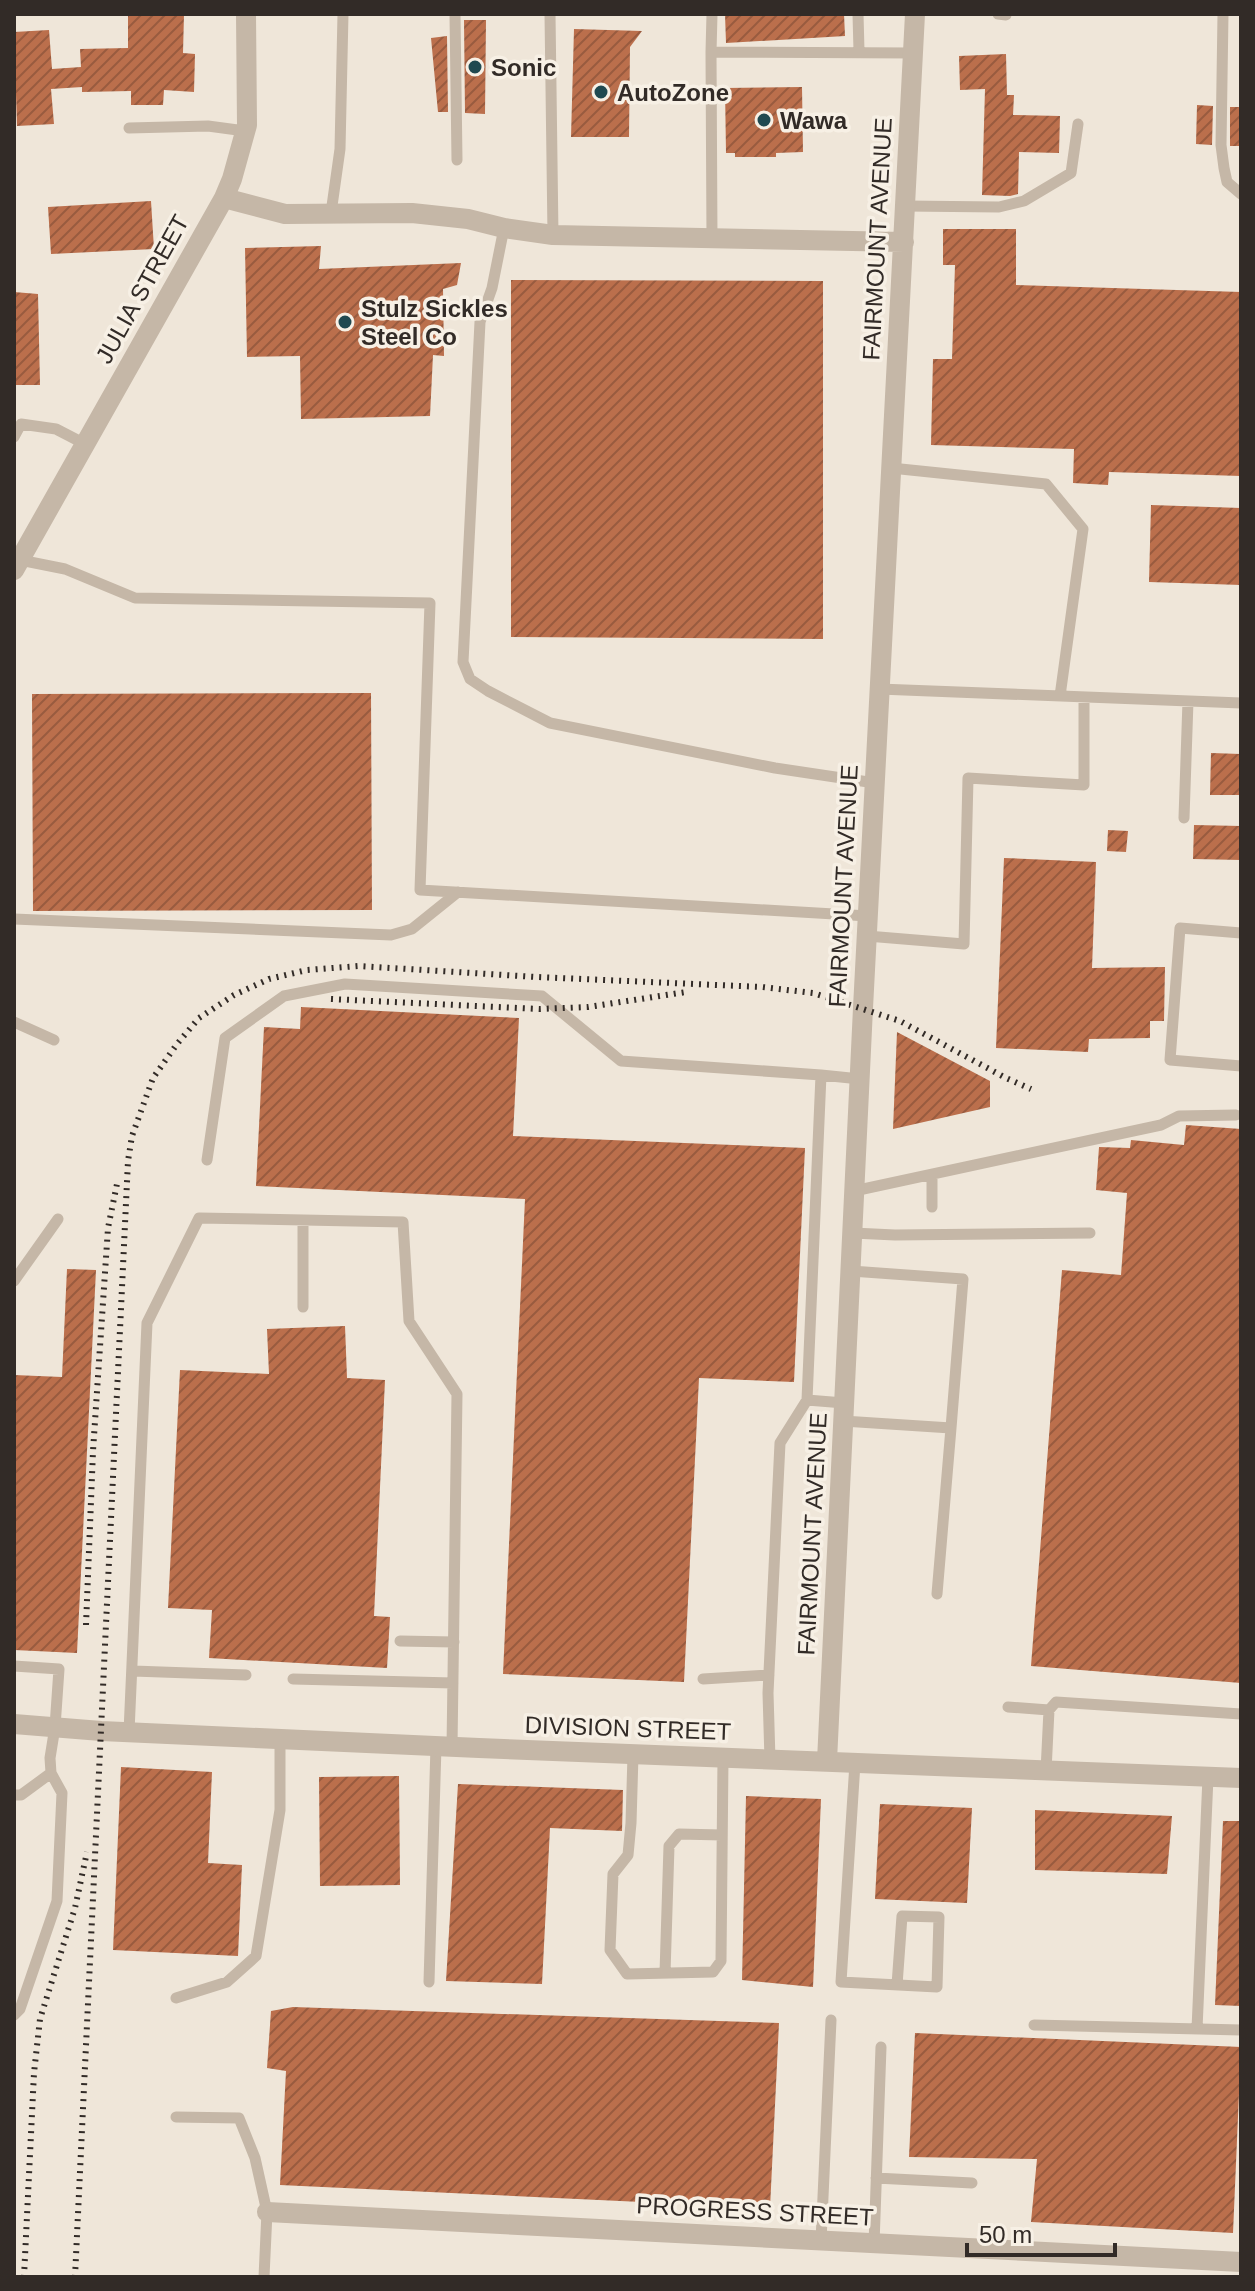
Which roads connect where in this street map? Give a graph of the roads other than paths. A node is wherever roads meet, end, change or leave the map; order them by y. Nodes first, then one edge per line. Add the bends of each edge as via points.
1 (246, 14) edge
2 (343, 14) edge
3 (455, 14) edge
4 (550, 14) edge
5 (712, 14) edge
6 (858, 14) edge
7 (915, 14) edge
8 (998, 14) edge
9 (1223, 14) edge
10 (1006, 15) edge
11 (859, 51) junction
12 (711, 52) junction
13 (913, 53) junction
14 (1078, 124) dead end
15 (129, 128) dead end
16 (245, 131) junction
17 (457, 160) dead end
18 (1241, 194) edge
19 (224, 198) junction
20 (905, 206) junction
21 (331, 213) junction
22 (504, 228) junction
23 (553, 235) junction
24 (712, 240) junction
25 (904, 242) junction
26 (14, 437) edge
27 (85, 444) junction
28 (891, 468) junction
29 (17, 565) edge
30 (879, 689) junction
31 (1060, 696) junction
32 (1084, 697) junction
33 (1188, 701) junction
34 (1241, 703) edge
35 (875, 783) junction
36 (1184, 818) dead end
37 (458, 892) junction
38 (14, 919) edge
39 (867, 926) junction
40 (1241, 933) edge
41 (14, 1022) edge
42 (54, 1040) dead end
43 (1241, 1066) edge
44 (821, 1075) junction
45 (860, 1079) junction
46 (1236, 1115) dead end
47 (207, 1160) dead end
48 (932, 1174) junction
49 (854, 1191) junction
50 (932, 1207) dead end
51 (58, 1219) dead end
52 (303, 1220) junction
53 (853, 1233) junction
54 (1090, 1233) dead end
55 (851, 1271) junction
56 (14, 1281) edge
57 (303, 1307) dead end
58 (807, 1400) junction
59 (843, 1412) junction
60 (951, 1428) junction
61 (937, 1594) dead end
62 (400, 1641) dead end
63 (454, 1642) junction
64 (14, 1666) edge
65 (133, 1671) junction
66 (246, 1675) dead end
67 (769, 1675) junction
68 (293, 1679) dead end
69 (703, 1679) dead end
70 (453, 1683) junction
71 (1008, 1707) dead end
72 (1049, 1710) junction
73 (1241, 1714) edge
74 (14, 1724) edge
75 (55, 1727) junction
76 (129, 1732) junction
77 (280, 1739) junction
78 (444, 1747) junction
79 (633, 1755) junction
80 (723, 1758) junction
81 (770, 1760) junction
82 (827, 1761) junction
83 (855, 1763) junction
84 (1046, 1771) junction
85 (51, 1773) junction
86 (1208, 1777) junction
87 (1241, 1778) edge
88 (14, 1795) edge
89 (722, 1835) junction
90 (665, 1973) junction
91 (429, 1982) dead end
92 (897, 1985) junction
93 (176, 1998) dead end
94 (14, 2015) edge
95 (831, 2020) dead end
96 (1034, 2025) dead end
97 (1197, 2029) junction
98 (1241, 2030) edge
99 (881, 2047) dead end
100 (176, 2117) dead end
101 (876, 2178) junction
102 (972, 2183) dead end
103 (267, 2212) junction
104 (821, 2241) junction
105 (874, 2244) junction
106 (1241, 2262) edge
107 (264, 2277) edge

1 - 16 street, JULIA STREET
2 - 21 lane via 340,149
3 - 17 lane
4 - 23 lane
5 - 12 lane
6 - 11 lane
7 - 13 street, FAIRMOUNT AVENUE
8 - 10 lane
9 - 18 lane via 1221,145 1227,182
11 - 12 lane
11 - 13 lane
12 - 24 lane
13 - 20 street, FAIRMOUNT AVENUE
14 - 20 lane via 1071,173 1024,201 999,207
15 - 16 lane via 208,126
16 - 19 street, JULIA STREET
19 - 21 street via 285,214
19 - 27 street, JULIA STREET
20 - 25 street, FAIRMOUNT AVENUE
21 - 22 street via 412,213
22 - 23 street
22 - 35 lane via 480,322 463,662 470,679 550,723
23 - 24 street
24 - 25 street
25 - 28 street, FAIRMOUNT AVENUE
26 - 27 lane via 21,424 56,429
27 - 29 street, JULIA STREET
28 - 30 street, FAIRMOUNT AVENUE
28 - 31 lane via 1046,484 1083,529
29 - 37 lane via 65,569 135,598 430,603 420,890
30 - 31 lane
30 - 35 street, FAIRMOUNT AVENUE
31 - 32 lane
32 - 33 lane
32 - 39 lane via 1084,785 968,778 964,944
33 - 34 lane
33 - 36 lane
35 - 39 street, FAIRMOUNT AVENUE
37 - 38 lane via 412,929 391,935
37 - 39 lane
39 - 45 street, FAIRMOUNT AVENUE
40 - 43 lane via 1180,928 1170,1060
41 - 42 lane
44 - 45 lane
44 - 47 lane via 621,1061 542,996 345,984 284,996 225,1038
44 - 58 lane
45 - 49 street, FAIRMOUNT AVENUE
46 - 48 lane via 1179,1116 1161,1125
48 - 49 lane
48 - 50 lane
49 - 53 street, FAIRMOUNT AVENUE
51 - 56 lane
52 - 57 lane
52 - 63 lane via 403,1222 409,1321 457,1394
52 - 65 lane via 199,1218 147,1323
53 - 54 lane
53 - 55 street, FAIRMOUNT AVENUE
55 - 59 street, FAIRMOUNT AVENUE
55 - 60 lane via 963,1279
58 - 59 lane
58 - 67 lane via 780,1443
59 - 60 lane
59 - 82 street, FAIRMOUNT AVENUE
60 - 61 lane
62 - 63 lane
63 - 70 lane
64 - 75 lane via 59,1669
65 - 66 lane
65 - 76 lane
67 - 69 lane
67 - 81 lane
68 - 70 lane
70 - 78 lane
71 - 72 lane
72 - 73 lane via 1056,1702 1067,1701
72 - 84 lane
74 - 75 street, DIVISION STREET
75 - 76 street, DIVISION STREET
75 - 85 lane
76 - 77 street, DIVISION STREET
77 - 78 street, DIVISION STREET
77 - 93 lane via 280,1810 256,1956 227,1982
78 - 79 street, DIVISION STREET
78 - 91 lane
79 - 80 street, DIVISION STREET
79 - 90 lane via 628,1855 613,1874 610,1950 627,1974
80 - 81 street, DIVISION STREET
80 - 89 lane
81 - 82 street, DIVISION STREET
82 - 83 street, DIVISION STREET
83 - 84 street, DIVISION STREET
83 - 92 lane via 841,1982
84 - 86 street, DIVISION STREET
85 - 88 lane
85 - 94 lane via 62,1793 57,1901
86 - 87 street, DIVISION STREET
86 - 97 lane
89 - 90 lane via 679,1834 669,1846
89 - 90 lane via 721,1961 713,1972
92 - 92 lane via 937,1987 939,1917 902,1916
95 - 104 lane
96 - 97 lane
97 - 98 lane
99 - 101 lane
100 - 103 lane via 239,2118
101 - 102 lane
101 - 105 lane
103 - 104 street, PROGRESS STREET
103 - 107 lane
104 - 105 street, PROGRESS STREET
105 - 106 street, PROGRESS STREET

